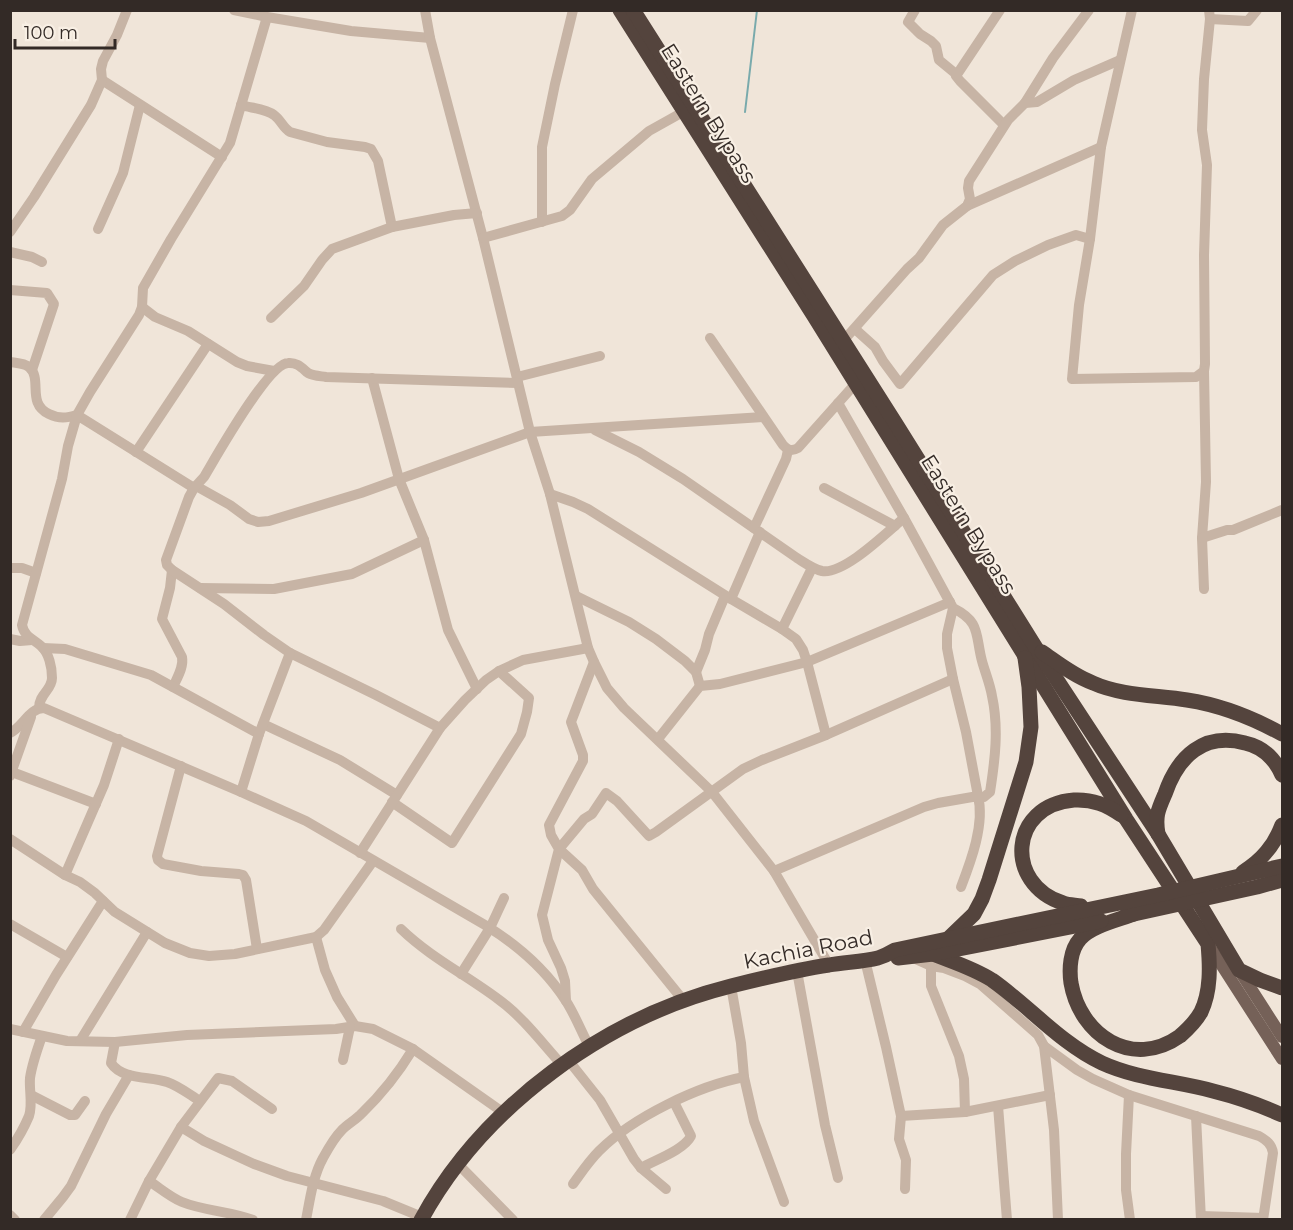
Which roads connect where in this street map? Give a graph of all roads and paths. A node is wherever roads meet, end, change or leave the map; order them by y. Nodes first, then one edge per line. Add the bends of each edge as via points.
1 (127, 10) edge
2 (234, 10) edge
3 (425, 10) edge
4 (573, 10) edge
5 (620, 10) edge
6 (633, 10) edge
7 (915, 10) edge
8 (1000, 10) edge
9 (1089, 10) edge
10 (1132, 10) edge
11 (1257, 10) edge
12 (1209, 15) edge
13 (267, 17) junction
14 (430, 38) junction
15 (1120, 60) junction
16 (956, 74) junction
17 (102, 80) junction
18 (1024, 103) junction
19 (140, 105) junction
20 (242, 105) junction
21 (683, 112) junction
22 (1004, 125) junction
23 (1101, 147) junction
24 (222, 157) junction
25 (967, 206) junction
26 (477, 213) junction
27 (542, 222) junction
28 (392, 227) junction
29 (98, 229) dead end
30 (10, 232) edge
31 (483, 238) junction
32 (1090, 239) junction
33 (10, 252) edge
34 (42, 262) dead end
35 (10, 290) edge
36 (142, 308) junction
37 (271, 318) dead end
38 (855, 329) junction
39 (710, 338) dead end
40 (843, 340) junction
41 (208, 344) junction
42 (600, 356) dead end
43 (10, 362) edge
44 (32, 370) junction
45 (274, 371) junction
46 (1204, 371) junction
47 (372, 378) junction
48 (518, 380) junction
49 (856, 383) junction
50 (837, 403) junction
51 (77, 415) junction
52 (764, 417) junction
53 (592, 429) junction
54 (530, 432) junction
55 (788, 450) junction
56 (136, 452) junction
57 (399, 479) junction
58 (195, 487) junction
59 (824, 488) dead end
60 (550, 494) junction
61 (1282, 510) edge
62 (904, 518) junction
63 (895, 526) junction
64 (757, 530) junction
65 (1202, 538) junction
66 (424, 540) junction
67 (10, 568) edge
68 (812, 568) junction
69 (172, 570) junction
70 (36, 573) junction
71 (200, 588) junction
72 (1204, 589) dead end
73 (576, 596) junction
74 (728, 598) junction
75 (951, 605) junction
76 (782, 629) junction
77 (10, 639) edge
78 (32, 640) junction
79 (43, 648) junction
80 (588, 648) junction
81 (1030, 650) junction
82 (290, 652) junction
83 (594, 662) junction
84 (807, 663) junction
85 (498, 671) junction
86 (696, 672) junction
87 (953, 679) junction
88 (700, 686) junction
89 (173, 687) junction
90 (477, 689) junction
91 (36, 710) junction
92 (440, 728) junction
93 (261, 729) junction
94 (10, 734) edge
95 (1282, 734) edge
96 (826, 735) junction
97 (658, 739) junction
98 (119, 740) junction
99 (16, 743) edge
100 (181, 766) junction
101 (11, 774) edge
102 (1282, 775) edge
103 (241, 792) junction
104 (712, 792) junction
105 (978, 796) junction
106 (395, 798) junction
107 (96, 804) junction
108 (1126, 819) junction
109 (1282, 825) edge
110 (1158, 834) junction
111 (10, 839) edge
112 (559, 849) junction
113 (360, 853) junction
114 (373, 861) junction
115 (1282, 866) edge
116 (774, 871) junction
117 (65, 875) junction
118 (1233, 879) junction
119 (1282, 880) edge
120 (961, 887) dead end
121 (1257, 887) junction
122 (1282, 887) edge
123 (1207, 891) junction
124 (504, 898) dead end
125 (103, 901) junction
126 (1162, 901) junction
127 (1096, 907) junction
128 (1134, 914) junction
129 (10, 924) edge
130 (490, 927) junction
131 (401, 929) dead end
132 (147, 932) junction
133 (316, 937) junction
134 (949, 939) junction
135 (1208, 944) junction
136 (257, 949) junction
137 (67, 957) junction
138 (872, 959) junction
139 (932, 960) junction
140 (829, 965) junction
141 (1239, 970) junction
142 (797, 971) junction
143 (461, 974) junction
144 (731, 986) junction
145 (1282, 988) edge
146 (683, 1000) junction
147 (566, 1001) junction
148 (353, 1027) junction
149 (10, 1029) edge
150 (23, 1032) junction
151 (42, 1036) junction
152 (1282, 1037) edge
153 (80, 1041) junction
154 (115, 1042) junction
155 (589, 1046) junction
156 (1044, 1046) junction
157 (413, 1049) junction
158 (1282, 1059) edge
159 (344, 1060) dead end
160 (566, 1063) junction
161 (129, 1075) junction
162 (744, 1077) junction
163 (31, 1095) junction
164 (1050, 1095) junction
165 (1129, 1095) junction
166 (85, 1101) dead end
167 (200, 1101) junction
168 (674, 1102) junction
169 (998, 1106) junction
170 (272, 1109) dead end
171 (965, 1112) junction
172 (504, 1113) junction
173 (1282, 1115) edge
174 (901, 1116) junction
175 (1196, 1116) junction
176 (181, 1127) junction
177 (619, 1134) junction
178 (10, 1150) edge
179 (458, 1164) junction
180 (641, 1168) junction
181 (838, 1178) dead end
182 (149, 1181) junction
183 (314, 1182) junction
184 (573, 1184) dead end
185 (666, 1189) dead end
186 (905, 1189) dead end
187 (784, 1202) dead end
188 (10, 1215) edge
189 (421, 1218) edge
190 (1201, 1218) edge
191 (510, 1219) edge
192 (1263, 1219) edge
193 (15, 1220) edge
194 (44, 1220) edge
195 (130, 1220) edge
196 (253, 1220) edge
197 (306, 1220) edge
198 (1007, 1220) edge
199 (1058, 1220) edge
200 (1130, 1220) edge

1 - 17 street via 103,61
2 - 13 street
3 - 14 street
4 - 27 street via 542,147
5 - 21 highway, Eastern Bypass
6 - 40 highway, Eastern Bypass
7 - 16 street via 908,22 936,46 939,60
8 - 16 street
9 - 18 street
10 - 15 street
11 - 12 street via 1248,21
12 - 46 street via 1202,130 1207,165
13 - 14 street via 351,31
13 - 20 street
14 - 26 street
15 - 18 street via 1036,102
15 - 23 street
16 - 22 street
17 - 19 street
17 - 30 street via 91,105
18 - 22 street
19 - 24 street
19 - 29 street via 123,172
20 - 24 street
20 - 28 street via 271,113 291,132 370,149 378,161
21 - 27 street via 649,131 592,179 570,210
21 - 49 highway, Eastern Bypass
22 - 25 street via 969,181
23 - 25 street
23 - 32 street
24 - 36 street via 143,288
25 - 38 street via 943,225
26 - 28 street
26 - 31 street
27 - 31 street
28 - 37 street via 332,249 304,286
31 - 48 street
32 - 38 street via 1077,235 1048,245 993,275 900,384 875,347
32 - 46 street via 1072,379 1196,377
33 - 34 street
35 - 44 street via 47,293 54,304
36 - 41 street
36 - 51 street
38 - 40 street
39 - 52 street
40 - 81 highway, Eastern Bypass
41 - 45 street via 237,362
41 - 56 street
42 - 48 street
43 - 44 street
44 - 51 street via 42,410 58,418
45 - 47 street via 289,362 315,376
45 - 58 street
46 - 65 street via 1206,482
47 - 48 street
47 - 57 street
48 - 54 street
49 - 50 street
49 - 81 highway, Eastern Bypass
50 - 55 street via 798,448
50 - 62 street
51 - 56 street
51 - 70 street
52 - 53 street
52 - 55 street
53 - 54 street
53 - 64 street via 639,452
54 - 57 street
54 - 60 street
55 - 64 street
56 - 58 street
57 - 58 street via 258,522
57 - 66 street
58 - 69 street via 166,560
59 - 63 street
60 - 73 street
60 - 74 street via 588,509
61 - 65 street
62 - 63 street
62 - 75 street
63 - 68 street via 845,566 833,571
64 - 68 street
64 - 74 street
65 - 72 street
66 - 71 street via 352,574 274,589
66 - 90 street via 448,630
67 - 70 street
68 - 76 street
69 - 71 street
69 - 89 street via 162,619 183,662
70 - 78 street via 22,625
71 - 82 street
73 - 80 street
73 - 86 street via 656,639
74 - 76 street
74 - 86 street via 709,634
75 - 84 street
75 - 87 street via 947,648
75 - 105 street via 975,625 994,706 996,728 990,792
76 - 84 street via 796,639
77 - 78 street
78 - 79 street
79 - 89 street via 65,649 130,667
79 - 91 street via 52,680
80 - 83 street
80 - 85 street via 523,660
81 - 95 highway via 1093,684 1129,693 1190,700
81 - 108 highway, Eastern Bypass
81 - 110 highway, Eastern Bypass
81 - 134 highway via 1031,727 1026,762 982,899 974,914
82 - 92 street
82 - 93 street
83 - 97 street via 607,688
83 - 112 street via 572,722 583,761 549,825
84 - 88 street
84 - 96 street
85 - 90 street
85 - 106 street via 529,699 525,722 452,843
86 - 88 street
87 - 96 street
87 - 105 street
88 - 97 street
89 - 93 street
90 - 92 street
91 - 94 street
91 - 98 street via 44,708
91 - 99 street
92 - 106 street
93 - 103 street
93 - 106 street via 340,760
96 - 104 street via 743,769
97 - 104 street
98 - 100 street
98 - 107 street
99 - 101 street
100 - 103 street
100 - 136 street via 158,860 201,871 243,875
101 - 107 street
102 - 110 highway via 1271,756 1250,744 1225,739 1211,741 1186,757 1176,769 1159,809
103 - 113 street via 306,821
104 - 112 street via 649,836 606,793
104 - 116 street
105 - 116 street via 924,807
105 - 120 street via 979,826
106 - 113 street
107 - 117 street
108 - 127 highway via 1095,802 1067,801 1042,810 1024,835 1023,864 1036,887 1064,904
108 - 135 highway, Eastern Bypass
109 - 118 highway via 1264,856
110 - 141 highway, Eastern Bypass
111 - 117 street
112 - 146 street via 582,870
112 - 147 street via 542,915 565,981
113 - 114 street
114 - 130 street
114 - 133 street
115 - 118 highway, Kachia Road
116 - 140 street
117 - 125 street
118 - 123 highway, Kachia Road
119 - 121 highway
121 - 122 highway
121 - 123 highway
123 - 126 highway, Kachia Road
124 - 130 street
125 - 132 street
125 - 137 street
126 - 127 highway, Kachia Road
126 - 128 highway
127 - 134 highway, Kachia Road
128 - 135 highway via 1080,939 1071,963 1076,1004 1094,1029 1118,1046 1159,1047 1195,1022 1206,997
128 - 139 highway
129 - 137 street
130 - 143 street
130 - 147 street via 534,963
131 - 143 street via 416,945
132 - 136 street via 190,953 210,956
132 - 153 street
133 - 136 street
133 - 148 street via 325,970
134 - 138 highway, Kachia Road
135 - 158 main road, Eastern Bypass
137 - 150 street
138 - 139 highway
138 - 140 highway, Kachia Road
138 - 174 street
139 - 156 street via 980,984 1038,1035
139 - 171 street via 931,986 959,1056
139 - 173 highway via 964,965 990,979 1058,1035 1101,1063 1128,1073 1213,1091
140 - 142 highway, Kachia Road
141 - 145 highway
141 - 152 main road, Eastern Bypass
142 - 144 highway, Kachia Road
142 - 181 street
143 - 160 street via 512,1011
144 - 146 highway, Kachia Road
144 - 162 street
146 - 155 highway, Kachia Road
147 - 155 street
148 - 154 street
148 - 157 street via 373,1029
148 - 159 street
149 - 150 street
150 - 151 street
151 - 153 street
151 - 163 street via 32,1066
153 - 154 street
154 - 161 street via 111,1063
155 - 160 highway, Kachia Road
156 - 164 street
156 - 165 street via 1085,1075
157 - 172 street
157 - 183 street via 386,1087 340,1132 322,1160
160 - 172 highway, Kachia Road
160 - 177 street via 600,1100
161 - 167 street via 165,1081
161 - 194 street via 71,1186
162 - 168 street via 714,1084
162 - 187 street via 754,1121
163 - 166 street via 70,1115 75,1115
163 - 178 street via 29,1116
164 - 169 street
164 - 199 street
165 - 175 street
165 - 200 street via 1126,1190
167 - 170 street via 218,1078 232,1081
167 - 176 street
168 - 177 street
168 - 180 street via 691,1136 689,1141
169 - 171 street
169 - 198 street
171 - 174 street
172 - 179 highway, Kachia Road
174 - 186 street via 899,1139 906,1160
175 - 190 street
175 - 192 street via 1270,1143 1273,1153
176 - 182 street
176 - 183 street via 254,1164
177 - 180 street
177 - 184 street via 599,1151
179 - 189 highway, Kachia Road
179 - 191 street
180 - 185 street
182 - 195 street
182 - 196 street via 190,1205
183 - 189 street via 383,1201
183 - 197 street
188 - 193 street
190 - 192 street

